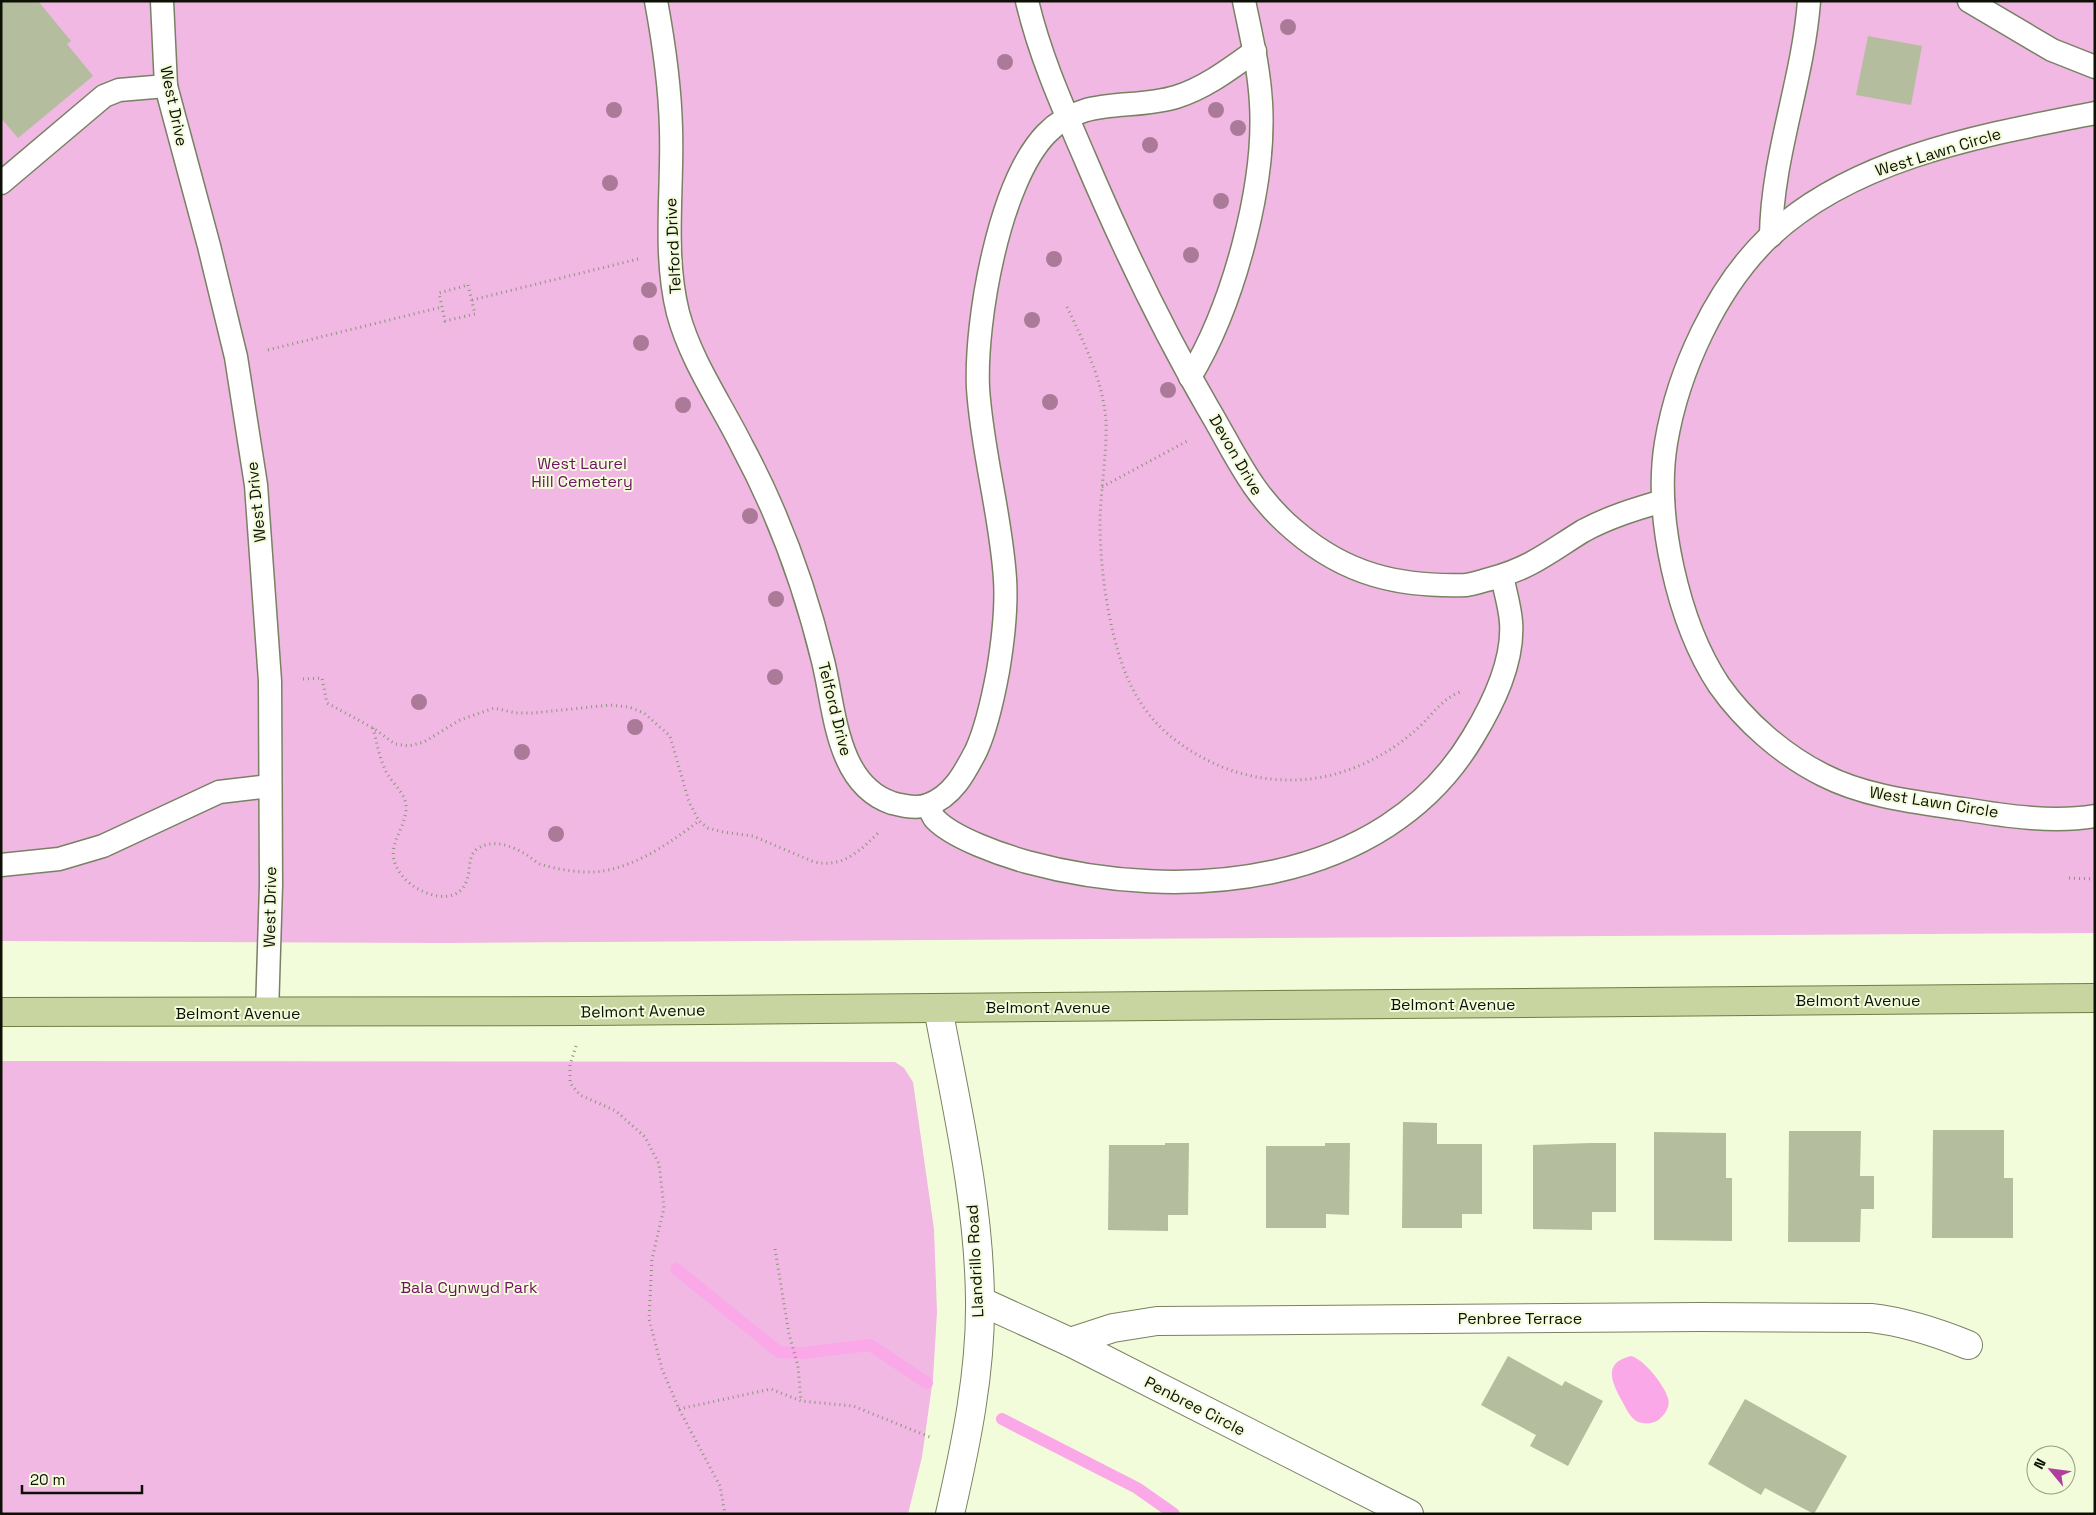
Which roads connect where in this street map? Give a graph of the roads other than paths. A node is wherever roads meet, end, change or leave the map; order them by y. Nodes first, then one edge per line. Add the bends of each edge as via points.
1 (162, 1) edge
2 (656, 1) edge
3 (1027, 1) edge
4 (1244, 1) edge
5 (1809, 1) edge
6 (1968, 1) edge
7 (1255, 52) junction
8 (2095, 67) edge
9 (166, 86) junction
10 (2095, 113) edge
11 (1067, 117) junction
12 (1, 183) edge
13 (1771, 236) junction
14 (1190, 377) junction
15 (1663, 501) junction
16 (1502, 576) junction
17 (270, 786) junction
18 (928, 805) junction
19 (2095, 816) edge
20 (1, 865) edge
21 (2095, 998) edge
22 (938, 1008) junction
23 (1, 1012) edge
24 (268, 1013) junction
25 (980, 1300) junction
26 (1070, 1342) junction
27 (1968, 1345) dead end
28 (950, 1514) edge
29 (1409, 1514) edge

1 - 9 lane, West Drive
2 - 18 lane, Telford Drive via 666,58 671,130 670,251 677,310 687,341 767,496 792,560 815,630 844,749 853,772 864,787 882,799 899,805
3 - 11 lane, Devon Drive via 1044,64
4 - 7 lane
5 - 13 lane via 1797,80 1774,180
6 - 8 lane via 2052,50
7 - 11 lane via 1213,80 1176,97 1093,107
7 - 14 lane via 1262,104 1260,153 1251,210 1222,312
9 - 12 lane via 119,90 104,96
9 - 17 lane, West Drive via 236,357 256,486 270,681
10 - 13 lane, West Lawn Circle via 1983,137 1870,173 1815,202
11 - 14 lane, Devon Drive via 1130,262
11 - 18 lane via 1047,133 1020,172 1003,215 989,276 979,331 978,386 1002,546 1006,585 1004,632 982,738 964,774 948,793
13 - 15 lane, West Lawn Circle via 1742,267 1718,304 1692,357 1675,403 1666,445
14 - 16 lane, Devon Drive via 1238,464 1263,501 1294,531 1326,554 1358,571 1387,580 1425,585 1470,585
15 - 16 lane, Devon Drive via 1618,514 1582,532 1529,566
15 - 19 lane, West Lawn Circle via 1669,556 1699,647 1718,683 1738,709 1793,757 1823,775 1859,790 1899,799 2047,818
16 - 18 lane via 1511,624 1508,659 1484,718 1463,754 1438,785 1384,830 1353,846 1286,868 1230,879 1169,882 1087,875 981,846 934,818
17 - 20 lane via 219,792 102,846 59,859
17 - 24 lane, West Drive
21 - 22 main road, Belmont Avenue
22 - 24 main road, Belmont Avenue
22 - 25 street, Llandrillo Road via 965,1146 975,1222
23 - 24 main road, Belmont Avenue
25 - 26 street, Penbree Circle
25 - 28 street, Llandrillo Road via 976,1380
26 - 27 street, Penbree Terrace via 1113,1328 1157,1321 1710,1317 1881,1319 1931,1330
26 - 29 street, Penbree Circle

